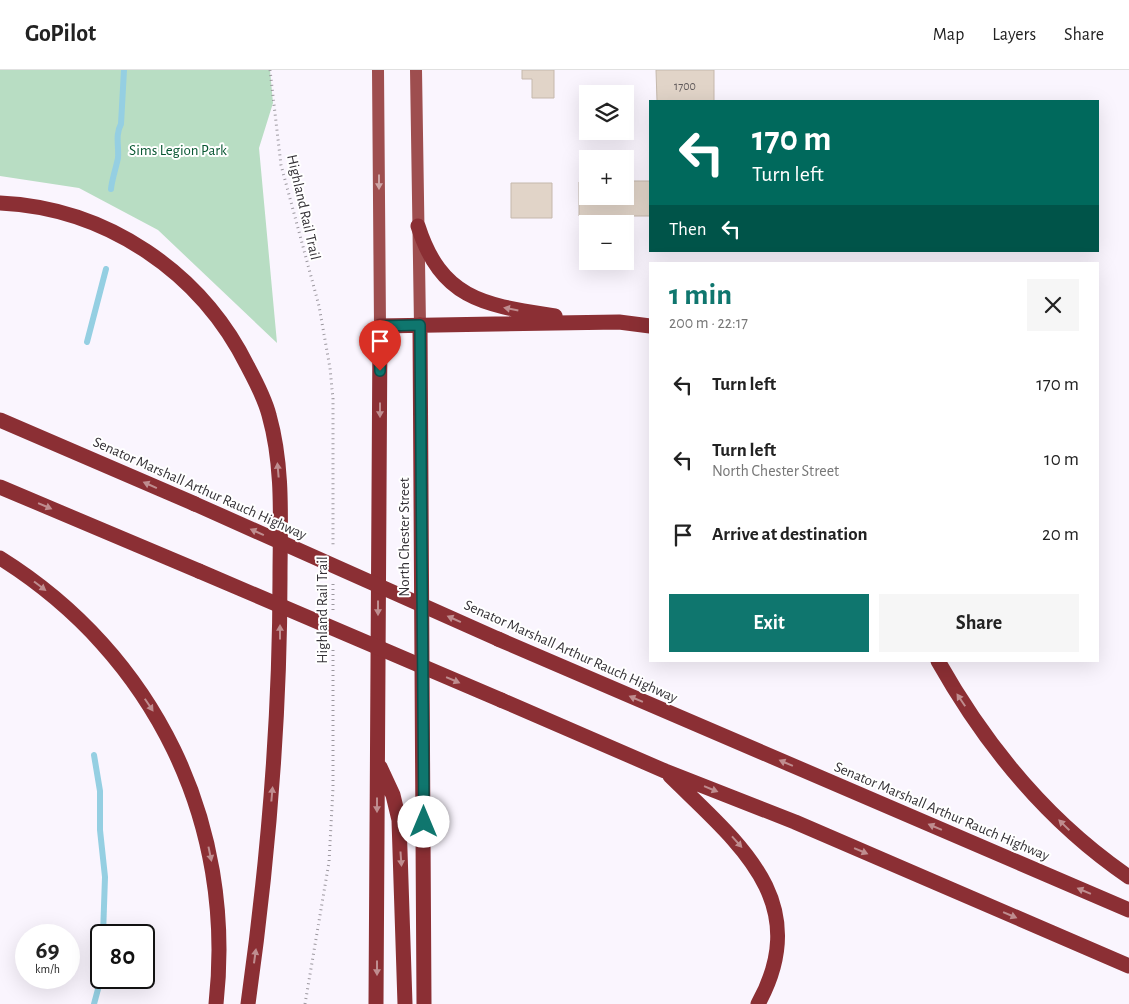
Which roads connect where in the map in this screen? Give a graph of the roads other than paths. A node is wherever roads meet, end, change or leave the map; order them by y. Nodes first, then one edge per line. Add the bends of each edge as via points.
1 (378, 70) edge
2 (416, 70) edge
3 (0, 203) edge
4 (418, 226) junction
5 (593, 323) junction
6 (420, 325) junction
7 (380, 326) junction
8 (649, 326) edge
9 (0, 420) edge
10 (0, 487) edge
11 (0, 558) edge
12 (939, 662) edge
13 (378, 762) junction
14 (665, 771) junction
15 (1129, 877) edge
16 (1129, 910) edge
17 (1129, 966) edge
18 (216, 1004) edge
19 (248, 1004) edge
20 (376, 1004) edge
21 (405, 1004) edge
22 (424, 1004) edge
23 (758, 1004) edge

1 -> 7 main road, North Chester Street
2 - 4 main road, North Chester Street
19 -> 3 highway via 272,792 280,642 280,488 275,439 268,412 232,337 192,288 165,264 97,224 46,208
5 -> 4 highway via 488,304 468,295 450,282 434,264 424,247
4 - 6 main road, North Chester Street
5 - 6 highway
5 - 8 highway
6 - 7 highway
6 - 22 highway, North Chester Street
7 -> 13 highway, North Chester Street
16 -> 9 highway, Senator Marshall Arthur Rauch Highway, bridge via 498,639
10 -> 14 highway, bridge
11 -> 18 highway via 62,603 111,653 158,718 178,756 201,818 218,904 220,962
15 -> 12 highway via 1072,834 1040,802 999,753
13 -> 20 highway, North Chester Street
13 -> 21 highway via 393,795 399,820
14 -> 17 highway via 795,822
14 -> 23 highway via 749,856 768,890 778,931 773,969

